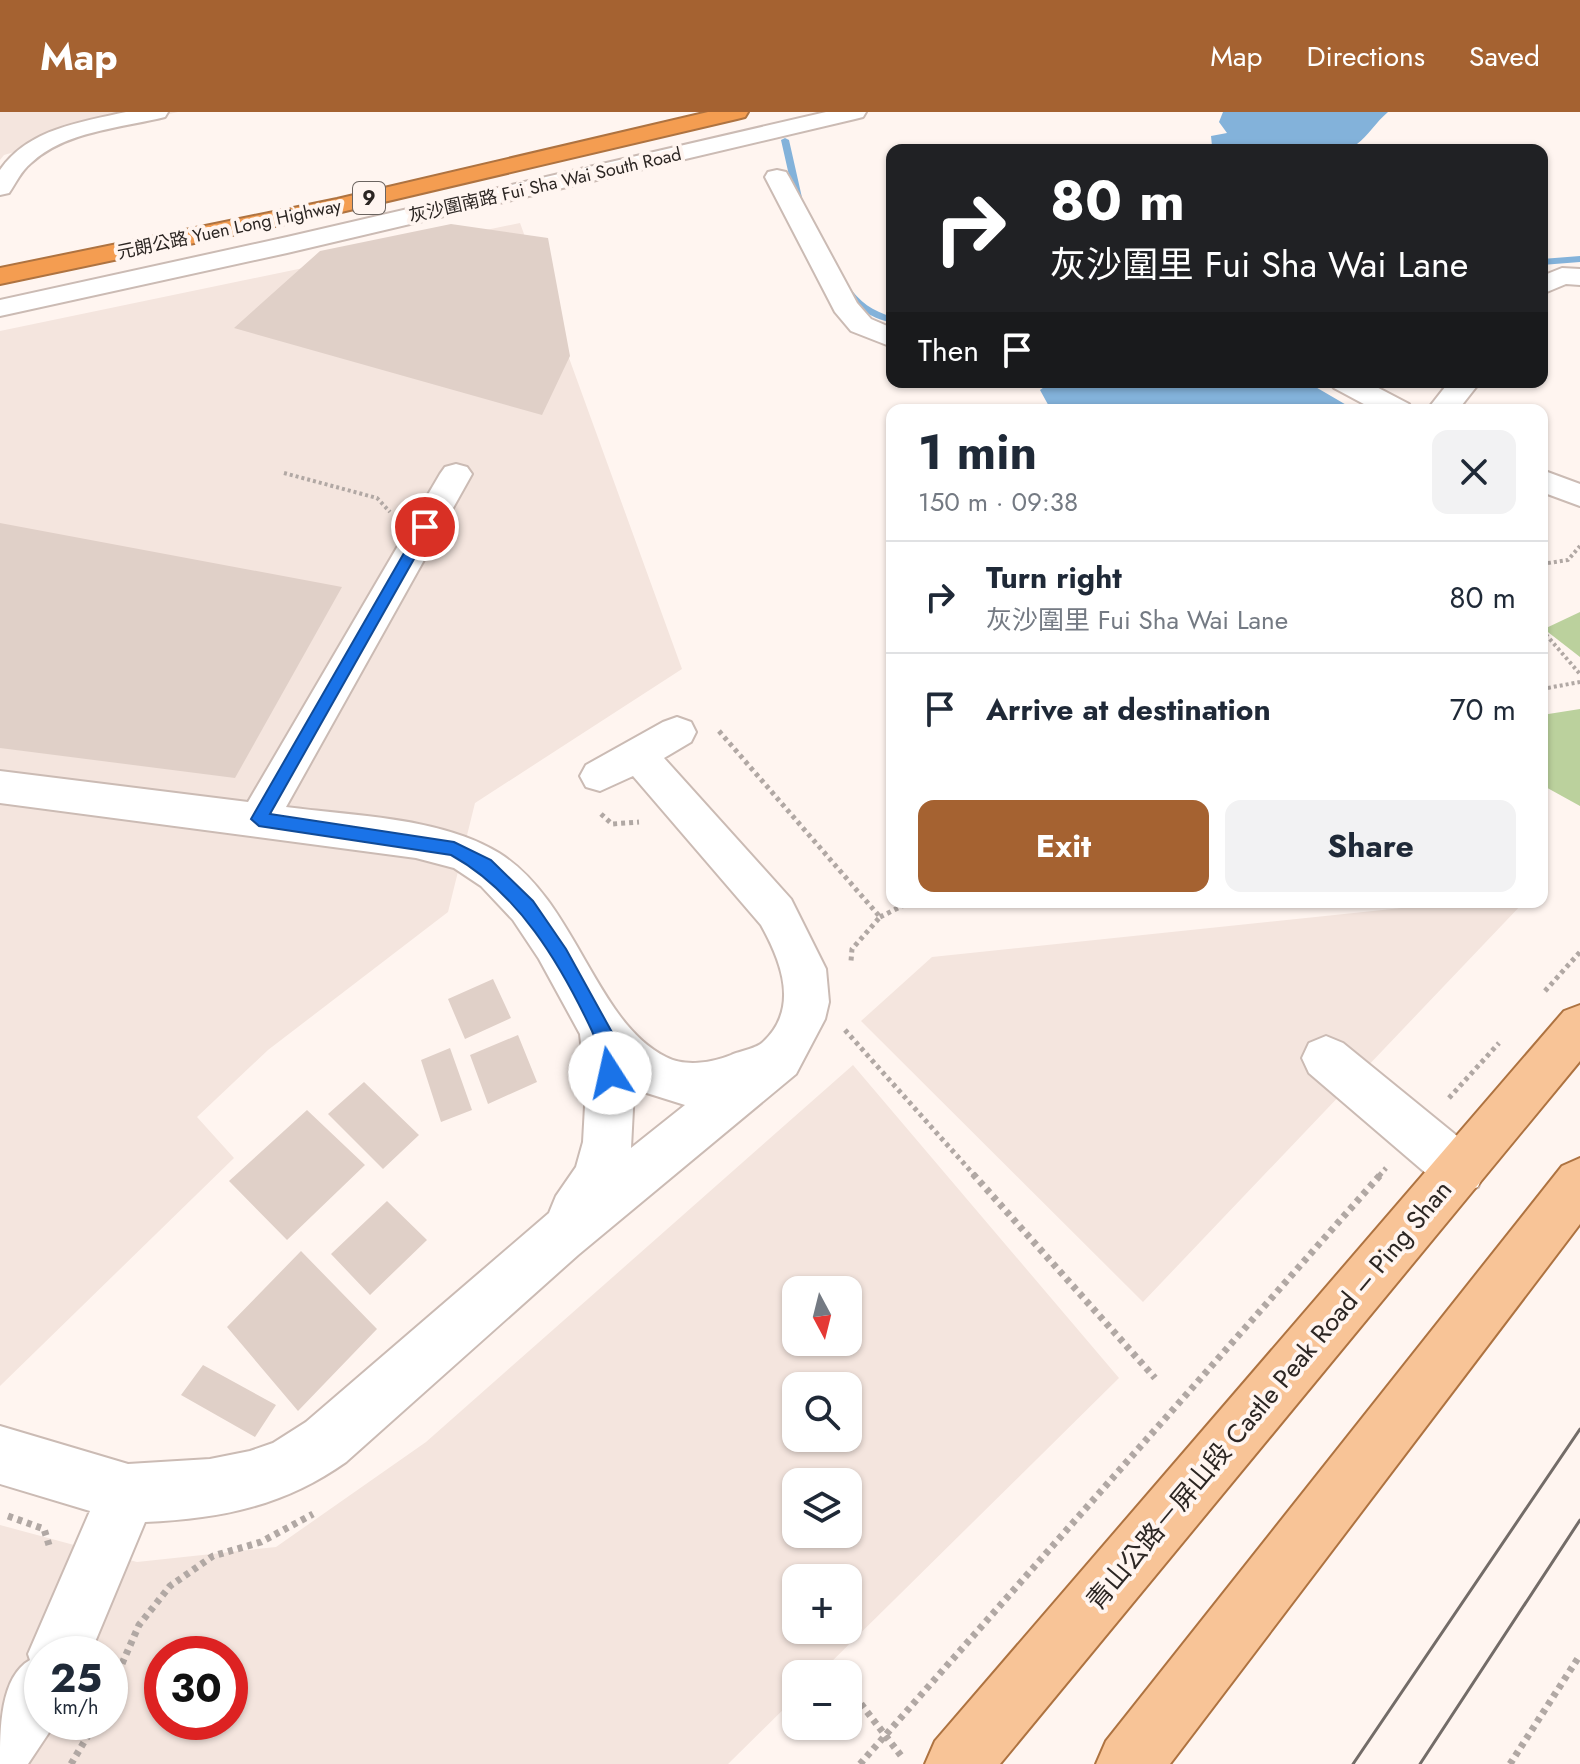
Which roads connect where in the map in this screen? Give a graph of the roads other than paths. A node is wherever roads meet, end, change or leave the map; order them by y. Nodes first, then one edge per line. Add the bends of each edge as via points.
1 (157, 112) edge
2 (737, 112) edge
3 (855, 112) edge
4 (777, 177) dead end
5 (0, 188) edge
6 (0, 276) edge
7 (1580, 277) edge
8 (1548, 283) edge
9 (0, 308) edge
10 (886, 335) edge
11 (1356, 388) edge
12 (1460, 388) edge
13 (1386, 404) edge
14 (1447, 404) edge
15 (456, 474) dead end
16 (1548, 483) edge
17 (1580, 496) edge
18 (677, 732) dead end
19 (637, 754) junction
20 (600, 776) dead end
21 (0, 787) edge
22 (259, 819) junction
23 (1560, 1012) edge
24 (603, 1034) junction
25 (1326, 1058) dead end
26 (779, 1059) junction
27 (1460, 1170) junction
28 (1580, 1183) edge
29 (560, 1237) junction
30 (0, 1455) edge
31 (128, 1493) junction
32 (67, 1636) edge
33 (24, 1716) edge
34 (0, 1749) edge
35 (958, 1764) edge
36 (1129, 1764) edge

1 - 5 street via 36,147 21,158
2 - 6 highway, 元朗公路 Yuen Long Highway / 9 via 322,209
3 - 9 street, 灰沙圍南路 Fui Sha Wai South Road
4 - 10 street via 845,306 861,325
7 - 8 street via 1562,276
11 - 13 street
12 - 14 street
15 - 22 street
16 - 17 street
18 - 19 street
19 - 20 street
19 - 26 street via 776,912 806,968 804,1017
21 - 22 street
22 - 24 street via 454,849 484,865 527,906
23 - 27 main road, 青山公路－屏山段 Castle Peak Road – Ping Shan
24 - 26 street via 636,1065 670,1081 703,1085
24 - 29 street via 612,1108 607,1140 597,1177
25 - 27 street
26 - 29 street
27 - 35 main road, 青山公路－屏山段 Castle Peak Road – Ping Shan
28 - 36 main road
29 - 31 street via 326,1442 289,1466 201,1490
30 - 31 street
31 - 32 street
33 - 34 street

